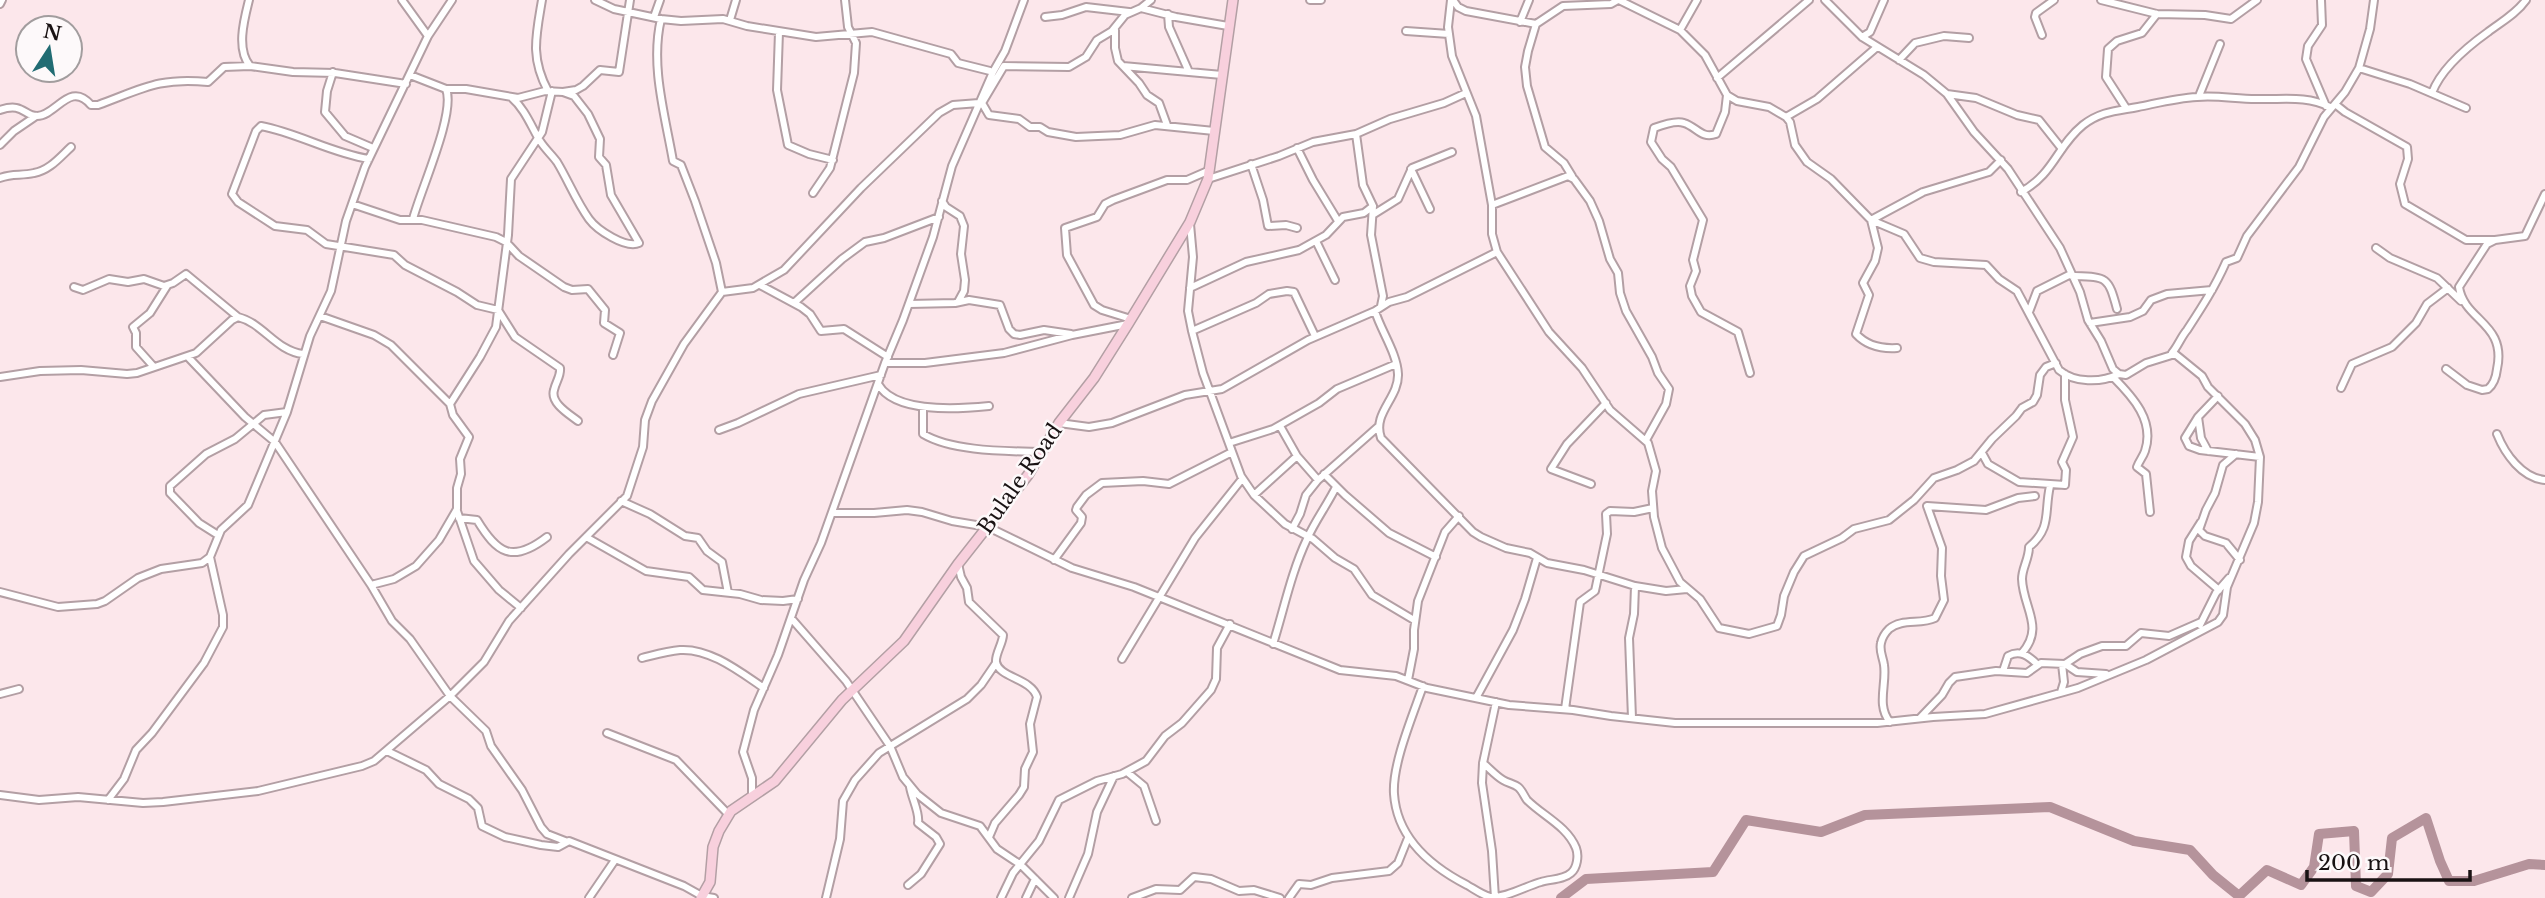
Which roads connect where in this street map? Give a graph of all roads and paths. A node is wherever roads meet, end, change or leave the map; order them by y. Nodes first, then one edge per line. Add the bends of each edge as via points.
1 (249, 0) edge
2 (402, 0) edge
3 (452, 0) edge
4 (542, 0) edge
5 (594, 0) edge
6 (630, 0) edge
7 (660, 0) edge
8 (736, 0) edge
9 (845, 0) edge
10 (1024, 0) edge
11 (1151, 0) edge
12 (1233, 0) edge
13 (1310, 0) edge
14 (1321, 0) edge
15 (1452, 0) edge
16 (1529, 0) edge
17 (1619, 0) edge
18 (1697, 0) edge
19 (1809, 0) edge
20 (1825, 0) edge
21 (1884, 0) edge
22 (2054, 0) edge
23 (2101, 0) edge
24 (2257, 0) edge
25 (2321, 0) edge
26 (2374, 0) edge
27 (2524, 1) edge
28 (1141, 8) junction
29 (629, 12) junction
30 (1129, 12) junction
31 (1168, 14) junction
32 (2157, 14) junction
33 (658, 18) junction
34 (1045, 18) dead end
35 (730, 20) junction
36 (1520, 22) junction
37 (1536, 24) junction
38 (1228, 26) junction
39 (1115, 28) junction
40 (1680, 30) junction
41 (1406, 31) dead end
42 (779, 32) junction
43 (851, 33) junction
44 (1449, 34) junction
45 (2042, 35) dead end
46 (428, 36) junction
47 (1862, 37) junction
48 (1969, 38) dead end
49 (2220, 44) dead end
50 (1877, 47) junction
51 (1899, 60) junction
52 (250, 66) junction
53 (1121, 66) junction
54 (2359, 68) junction
55 (990, 71) dead end
56 (333, 72) junction
57 (1189, 72) junction
58 (410, 75) junction
59 (1222, 75) junction
60 (1717, 78) junction
61 (406, 85) junction
62 (446, 89) junction
63 (550, 91) junction
64 (563, 92) junction
65 (1466, 93) junction
66 (2432, 93) junction
67 (1947, 94) junction
68 (1727, 95) junction
69 (2199, 96) junction
70 (512, 97) junction
71 (981, 103) junction
72 (2331, 106) junction
73 (2126, 108) junction
74 (2466, 108) dead end
75 (0, 110) edge
76 (36, 116) junction
77 (1786, 117) junction
78 (1167, 125) junction
79 (1214, 131) junction
80 (1356, 134) junction
81 (538, 138) junction
82 (0, 145) edge
83 (71, 147) dead end
84 (373, 148) junction
85 (1297, 148) junction
86 (2062, 149) junction
87 (1452, 152) dead end
88 (369, 159) junction
89 (833, 160) junction
90 (2001, 160) junction
91 (1251, 164) junction
92 (1411, 169) junction
93 (1209, 174) junction
94 (1572, 176) junction
95 (0, 178) edge
96 (2021, 192) junction
97 (813, 193) dead end
98 (2545, 194) edge
99 (942, 201) junction
100 (352, 204) junction
101 (1492, 205) junction
102 (1373, 206) junction
103 (1430, 209) dead end
104 (1374, 214) junction
105 (939, 217) junction
106 (413, 219) junction
107 (1871, 220) junction
108 (1338, 221) junction
109 (1190, 222) junction
110 (1297, 228) dead end
111 (2495, 240) junction
112 (1316, 241) junction
113 (506, 242) junction
114 (341, 246) junction
115 (2376, 248) dead end
116 (1497, 251) junction
117 (2072, 275) junction
118 (1335, 280) dead end
119 (760, 285) junction
120 (74, 286) dead end
121 (167, 286) junction
122 (1190, 288) junction
123 (2448, 288) junction
124 (2211, 290) junction
125 (722, 292) junction
126 (957, 302) junction
127 (794, 303) junction
128 (909, 304) junction
129 (1377, 309) junction
130 (2117, 309) dead end
131 (2470, 309) junction
132 (498, 310) junction
133 (2029, 312) junction
134 (320, 316) junction
135 (238, 317) junction
136 (1130, 322) junction
137 (2090, 323) junction
138 (1192, 331) junction
139 (1072, 335) junction
140 (1315, 337) junction
141 (1897, 348) dead end
142 (2172, 353) junction
143 (303, 354) junction
144 (613, 355) dead end
145 (188, 356) junction
146 (887, 360) junction
147 (2056, 363) junction
148 (1396, 365) junction
149 (153, 366) junction
150 (2446, 369) dead end
151 (1750, 373) dead end
152 (2065, 374) junction
153 (881, 375) junction
154 (2116, 375) junction
155 (0, 377) edge
156 (878, 384) junction
157 (2341, 388) dead end
158 (1209, 389) junction
159 (2218, 396) junction
160 (1606, 403) junction
161 (450, 404) junction
162 (989, 405) dead end
163 (923, 407) junction
164 (287, 411) junction
165 (2198, 417) junction
166 (578, 421) dead end
167 (1059, 423) junction
168 (254, 425) junction
169 (1280, 426) junction
170 (1379, 426) junction
171 (719, 430) dead end
172 (2497, 434) dead end
173 (1646, 440) junction
174 (275, 442) junction
175 (1229, 443) junction
176 (2207, 451) junction
177 (1043, 452) junction
178 (1232, 452) junction
179 (1982, 453) junction
180 (2236, 454) junction
181 (1297, 456) junction
182 (2260, 457) junction
183 (1324, 474) junction
184 (1242, 479) junction
185 (1318, 480) junction
186 (2545, 480) edge
187 (1591, 484) dead end
188 (2050, 486) junction
189 (1336, 487) junction
190 (1254, 495) junction
191 (2035, 496) dead end
192 (621, 501) junction
193 (1653, 508) junction
194 (457, 509) junction
195 (2150, 512) dead end
196 (832, 513) junction
197 (1459, 516) junction
198 (459, 517) junction
199 (2202, 521) junction
200 (988, 527) junction
201 (1292, 530) junction
202 (218, 535) junction
203 (547, 537) dead end
204 (586, 537) junction
205 (1307, 537) junction
206 (210, 557) junction
207 (1436, 557) junction
208 (1538, 558) junction
209 (1054, 560) junction
210 (2240, 560) junction
211 (958, 564) junction
212 (1598, 575) junction
213 (2233, 575) junction
214 (371, 585) junction
215 (1635, 586) junction
216 (1687, 589) junction
217 (2219, 590) junction
218 (0, 592) edge
219 (728, 593) junction
220 (1160, 597) junction
221 (798, 599) junction
222 (521, 608) junction
223 (791, 618) junction
224 (1415, 621) junction
225 (2202, 622) junction
226 (1230, 624) junction
227 (2197, 632) junction
228 (1273, 643) junction
229 (2022, 653) junction
230 (642, 659) dead end
231 (1122, 659) dead end
232 (996, 663) junction
233 (2064, 664) junction
234 (2038, 665) junction
235 (2003, 671) junction
236 (2109, 674) junction
237 (1408, 680) junction
238 (1423, 686) junction
239 (764, 688) junction
240 (19, 689) dead end
241 (852, 691) junction
242 (2061, 692) junction
243 (0, 694) edge
244 (450, 696) junction
245 (1476, 698) junction
246 (1496, 702) junction
247 (1565, 709) junction
248 (1632, 718) junction
249 (1920, 718) junction
250 (1890, 722) junction
251 (607, 733) dead end
252 (890, 746) junction
253 (387, 751) junction
254 (1483, 763) junction
255 (1126, 772) junction
256 (1114, 776) junction
257 (909, 786) junction
258 (0, 795) edge
259 (752, 796) junction
260 (108, 800) junction
261 (729, 815) junction
262 (1156, 821) dead end
263 (989, 837) junction
264 (1408, 838) junction
265 (565, 841) junction
266 (615, 860) junction
267 (1021, 865) junction
268 (1035, 879) junction
269 (908, 885) dead end
270 (702, 897) edge
271 (1069, 897) edge
272 (589, 898) edge
273 (714, 898) edge
274 (826, 898) edge
275 (1001, 898) edge
276 (1026, 898) edge
277 (1055, 898) edge
278 (1079, 898) edge
279 (1132, 898) edge
280 (1280, 898) edge
281 (1289, 898) edge
282 (1495, 898) edge

1 - 52 street via 242,46
2 - 46 street
3 - 46 street
4 - 63 street via 536,24 536,61
5 - 29 street
6 - 29 street
7 - 33 street
8 - 35 street
9 - 43 street
10 - 71 street
11 - 28 street
12 - 38 street, Bulale Road
13 - 14 street
15 - 36 street via 1466,11
15 - 44 street
16 - 36 street
17 - 37 street via 1563,6
17 - 40 street
18 - 40 street
19 - 60 street
20 - 47 street
21 - 47 street via 1870,32
22 - 45 street via 2036,13
23 - 32 street
24 - 32 street via 2231,19
25 - 72 street via 2322,25 2308,46 2306,59
26 - 54 street
27 - 66 street via 2444,72
28 - 30 street
28 - 31 street
29 - 33 street
29 - 64 street via 619,72 600,70 582,87
30 - 34 street via 1086,7
30 - 39 street
31 - 38 street
31 - 57 street
32 - 73 street via 2142,33 2108,49 2106,77
33 - 35 street
33 - 125 street via 659,78 673,161 681,165 695,201
35 - 42 street
36 - 37 street
37 - 94 street via 1526,59 1527,86 1545,147
38 - 59 street, Bulale Road
39 - 53 street
39 - 71 street via 1097,40 1087,57 1069,67 1004,66
40 - 60 street via 1705,54
41 - 44 street
42 - 43 street via 822,38
42 - 89 street via 777,90 788,143
43 - 55 street via 872,32 953,55 957,62
43 - 89 street via 856,43 854,73
44 - 65 street
46 - 58 street
47 - 50 street
48 - 51 street via 1944,36 1915,43
49 - 69 street
50 - 51 street
50 - 77 street via 1817,99
51 - 67 street
52 - 56 street
52 - 76 street via 224,67 208,82 154,83 94,106 74,97
53 - 57 street
53 - 78 street via 1158,102
54 - 66 street
54 - 72 street
56 - 61 street
56 - 84 street via 325,112 345,136
57 - 59 street
58 - 61 street
58 - 62 street
59 - 79 street, Bulale Road
60 - 68 street
61 - 84 street
62 - 70 street
62 - 106 street via 442,128
63 - 64 street
63 - 70 street
63 - 81 street
64 - 81 street via 574,96 597,132 611,195 639,243 623,243 590,220 558,163
65 - 80 street
65 - 101 street via 1476,116
66 - 74 street
67 - 86 street via 1976,98 2039,120
67 - 90 street
68 - 77 street
68 - 151 street via 1725,113 1714,136 1676,122 1654,128 1651,142 1703,220 1690,288 1695,303 1701,312 1738,332
69 - 72 street via 2295,98
69 - 73 street
70 - 81 street
71 - 78 street via 989,115 1076,137 1121,135
71 - 99 street
71 - 119 street via 953,105 939,113 801,254
72 - 111 street via 2407,147 2400,184 2409,208 2466,240
72 - 124 street via 2300,167 2244,241 2237,258 2226,262
73 - 86 street via 2083,124
75 - 76 street via 18,107
76 - 82 street
77 - 107 street via 1798,151
78 - 79 street
79 - 93 street, Bulale Road
80 - 85 street
80 - 102 street via 1363,185
81 - 113 street via 511,179
83 - 95 street via 42,170
84 - 88 street
85 - 91 street
85 - 108 street
86 - 96 street via 2047,173
87 - 92 street
88 - 100 street
88 - 114 street via 261,126 232,189 233,198 269,223 307,230 322,242
89 - 97 street
90 - 96 street
90 - 107 street via 1989,172 1923,192
91 - 93 street
91 - 110 street via 1268,226
92 - 103 street
92 - 104 street via 1398,199
93 - 109 street, Bulale Road
93 - 136 street via 1167,180 1112,200 1097,217 1065,228 1067,256 1094,305
94 - 101 street
94 - 173 street via 1602,229 1626,311 1669,389
96 - 117 street via 2055,238
98 - 111 street via 2525,236
99 - 105 street
99 - 126 street via 960,216 964,226 964,291
100 - 106 street via 400,220
100 - 114 street
101 - 116 street
102 - 104 street
102 - 108 street
104 - 129 street via 1371,231 1382,293
105 - 127 street via 865,242
105 - 128 street
106 - 113 street
107 - 133 street via 1904,234 1920,258 1987,266 2015,288
107 - 141 street via 1878,248 1863,283 1869,295 1856,334 1880,348
108 - 112 street
109 - 122 street
109 - 136 street, Bulale Road
111 - 131 street via 2484,247 2460,284
112 - 118 street
112 - 122 street via 1295,251 1246,262
113 - 132 street
113 - 144 street via 564,286 590,290 605,310 604,323 620,333
114 - 132 street via 394,255 477,305
114 - 134 street
115 - 123 street
116 - 129 street
116 - 160 street via 1549,332
117 - 130 street via 2106,281
117 - 133 street via 2037,291
117 - 137 street
119 - 125 street
119 - 127 street
120 - 121 street via 83,290 109,279 144,279
121 - 135 street via 190,275
121 - 149 street via 150,313 134,327 136,347
122 - 138 street
123 - 131 street
123 - 157 street via 2427,304 2392,347 2352,364
124 - 137 street via 2167,294 2130,317
124 - 142 street
125 - 192 street via 687,339 656,394 645,420 643,447 628,493
126 - 128 street
126 - 139 street via 1000,305 1009,329 1017,335 1044,330
127 - 146 street via 810,314 821,331 846,330
128 - 146 street
129 - 140 street
129 - 148 street
131 - 150 street via 2493,333 2497,344 2494,382 2488,389 2474,388
132 - 161 street via 492,336
132 - 166 street via 515,337 560,368 554,396
133 - 147 street
134 - 143 street
134 - 161 street via 391,345
135 - 143 street via 288,351
135 - 145 street
136 - 139 street
136 - 167 street, Bulale Road
137 - 154 street
138 - 140 street via 1290,290
138 - 158 street
139 - 146 street via 1004,353 925,363
140 - 158 street via 1229,385
142 - 154 street via 2126,375
142 - 159 street via 2202,376
143 - 164 street
145 - 149 street
145 - 168 street
146 - 153 street
147 - 152 street
147 - 179 street via 2040,375 2033,402 2022,408
148 - 169 street via 1337,389
148 - 170 street via 1397,385
149 - 155 street via 127,374 81,370
152 - 154 street via 2091,380
152 - 188 street via 2073,437 2062,462 2065,485
153 - 156 street
153 - 171 street via 799,394
154 - 195 street via 2144,418 2146,447 2137,467 2146,474
156 - 163 street via 888,396
156 - 196 street
158 - 167 street via 1112,423 1089,427
158 - 175 street
159 - 165 street
159 - 182 street via 2249,429
160 - 173 street
160 - 187 street via 1567,444 1552,468
161 - 194 street via 469,437 460,459
162 - 163 street
163 - 177 street via 923,434 938,441 986,450
164 - 168 street via 268,413
164 - 174 street
165 - 176 street
165 - 176 street via 2187,433 2187,443
167 - 177 street, Bulale Road
168 - 174 street
168 - 202 street via 206,454 170,486 170,493 199,523
169 - 175 street
169 - 181 street
170 - 183 street
170 - 197 street via 1386,444
172 - 186 street via 2526,474
173 - 193 street via 1656,471
174 - 202 street via 248,505
174 - 214 street
175 - 178 street
176 - 180 street
177 - 200 street, Bulale Road
178 - 184 street
178 - 209 street via 1170,484 1143,481 1096,486 1077,507 1082,523
179 - 188 street via 1988,464 2019,482
179 - 216 street via 1968,465 1934,478 1889,520 1854,529 1804,556 1784,596 1777,626 1749,634 1720,628
180 - 182 street
180 - 199 street via 2223,465
181 - 185 street
181 - 190 street
182 - 210 street via 2258,505
183 - 185 street
183 - 189 street
184 - 190 street
184 - 220 street via 1198,533
185 - 201 street via 1306,495
188 - 229 street via 2046,525 2029,547 2023,570 2033,631 2031,643
189 - 205 street
189 - 207 street via 1389,533
190 - 201 street
191 - 250 street via 1986,510 1927,506 1942,545 1944,600 1935,618 1898,624 1884,636 1880,648 1883,703
192 - 204 street
192 - 219 street via 675,531 698,538 722,562
193 - 212 street via 1607,512
193 - 216 street via 1662,548
194 - 198 street
194 - 214 street via 437,544 416,566 399,577
196 - 200 street via 907,510
196 - 221 street
197 - 207 street via 1445,532
197 - 208 street via 1476,534
198 - 203 street via 477,520 490,541 506,551 525,550
198 - 222 street via 474,561
199 - 210 street via 2200,532 2226,543
199 - 217 street via 2189,541 2186,557
200 - 209 street
200 - 211 street, Bulale Road
201 - 205 street
202 - 206 street
204 - 219 street via 646,571 684,575 703,590
204 - 222 street
205 - 224 street via 1354,569 1372,595
205 - 228 street
206 - 218 street via 202,563 161,569 138,578 97,604 58,607
206 - 260 street via 223,627 204,663 136,750 124,779
207 - 224 street
208 - 212 street
208 - 245 street via 1513,630
209 - 220 street
210 - 213 street
211 - 232 street via 969,601 1003,635
211 - 241 street, Bulale Road via 900,646
212 - 215 street
212 - 247 street via 1595,592 1580,602
213 - 217 street
213 - 227 street via 2222,617
214 - 244 street via 392,621
215 - 216 street
215 - 248 street via 1629,638
217 - 225 street
219 - 221 street via 761,600
220 - 226 street
220 - 231 street
221 - 223 street
222 - 244 street via 488,656
223 - 239 street
223 - 241 street
224 - 237 street
225 - 227 street
225 - 233 street via 2169,636 2141,634 2126,646 2102,646
226 - 228 street
226 - 255 street via 1217,648 1215,685 1146,761
227 - 236 street
228 - 237 street via 1340,670
229 - 234 street
229 - 235 street via 2008,656
230 - 239 street via 694,651 728,664
232 - 252 street via 964,701
232 - 263 street via 1030,684 1037,697 1030,724 1033,751 1024,787
233 - 234 street
233 - 236 street via 2085,674
233 - 242 street
234 - 235 street via 2027,673
235 - 249 street via 1955,677
236 - 242 street
237 - 238 street
238 - 245 street
238 - 264 street via 1394,783
239 - 259 street via 743,752
240 - 243 street
241 - 252 street
241 - 259 street, Bulale Road via 775,781
242 - 249 street via 1985,714
244 - 253 street
244 - 265 street via 486,731 541,827
245 - 246 street
246 - 247 street
246 - 254 street
247 - 248 street
248 - 250 street via 1705,724
249 - 250 street
251 - 261 street via 676,760
252 - 257 street
252 - 274 street via 872,760 844,798
253 - 260 street via 362,766 258,791 163,802
253 - 265 street via 469,799 478,808 482,826 490,831 556,847
254 - 282 street via 1482,792
254 - 282 street via 1550,817 1577,852 1576,868 1568,875
255 - 256 street
255 - 262 street via 1144,786
256 - 267 street via 1059,800
256 - 271 street
257 - 263 street via 934,809 980,826
257 - 269 street via 918,823 940,844
258 - 260 street
259 - 261 street, Bulale Road
261 - 270 street, Bulale Road via 713,847 710,882
263 - 267 street via 997,849
264 - 281 street via 1398,863 1389,871 1299,884
264 - 282 street via 1445,874
265 - 266 street
266 - 270 street
266 - 272 street
267 - 268 street
267 - 275 street
268 - 276 street
268 - 277 street
270 - 273 street
271 - 278 street
279 - 280 street via 1156,889 1181,890 1194,877

